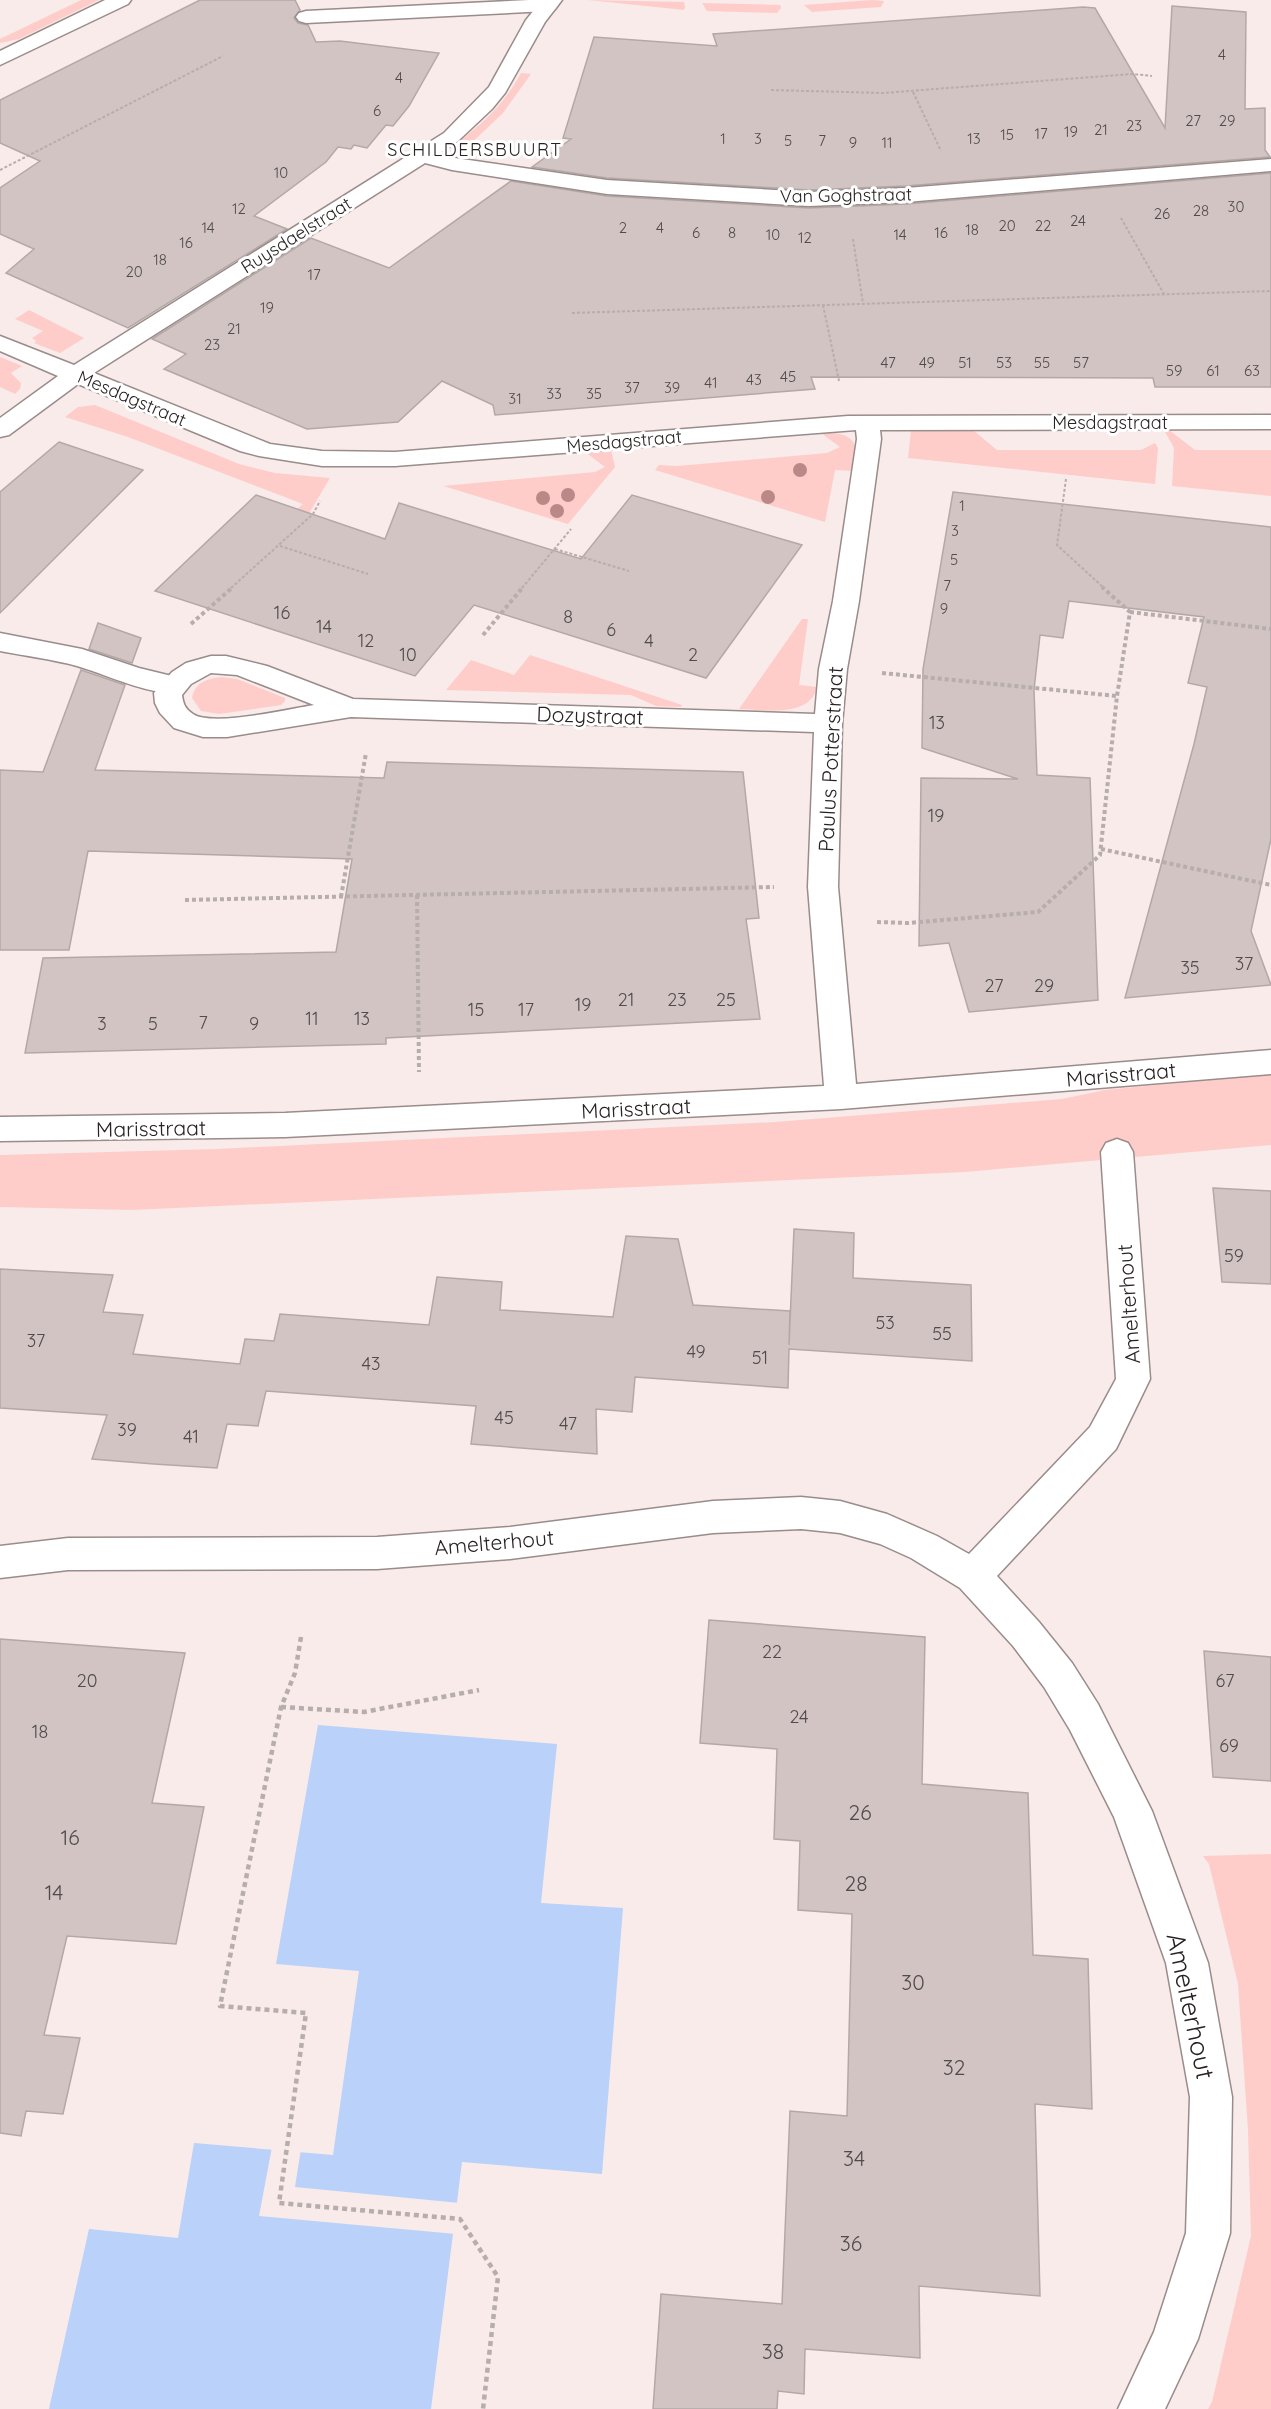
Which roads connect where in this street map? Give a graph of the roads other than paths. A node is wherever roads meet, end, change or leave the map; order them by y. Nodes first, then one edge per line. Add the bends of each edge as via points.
1 (121, 0) edge
2 (550, 2) edge
3 (306, 17) dead end
4 (0, 59) edge
5 (423, 155) junction
6 (1271, 165) edge
7 (0, 343) edge
8 (76, 374) junction
9 (1271, 422) edge
10 (857, 423) junction
11 (0, 430) edge
12 (0, 642) edge
13 (179, 680) junction
14 (351, 708) junction
15 (828, 724) junction
16 (1271, 1062) edge
17 (841, 1097) junction
18 (0, 1130) edge
19 (1117, 1152) dead end
20 (0, 1563) edge
21 (973, 1576) junction
22 (1141, 2409) edge

1 - 4 street
2 - 3 street
2 - 5 street, Ruysdaelstraat via 485,105 451,137
5 - 6 street, Van Goghstraat via 452,164 607,187 809,199
5 - 8 street, Ruysdaelstraat
7 - 8 street, Mesdagstraat
8 - 10 street, Mesdagstraat via 249,447 274,454 340,461
8 - 11 street, Ruysdaelstraat
9 - 10 street, Mesdagstraat
10 - 15 street, Paulus Potterstraat via 869,439
12 - 13 street via 82,658 133,676
13 - 14 street, Dozystraat via 197,668 236,664
13 - 14 street, Dozystraat via 168,693 169,703 184,722 203,728 227,728
14 - 15 street, Dozystraat
15 - 17 street, Paulus Potterstraat via 823,887
16 - 17 street, Marisstraat
17 - 18 street, Marisstraat via 285,1125
19 - 21 street, Amelterhout via 1133,1379 1103,1438
20 - 21 street, Amelterhout via 68,1554 377,1553 510,1543 713,1517 801,1513 840,1517 886,1530 924,1546
21 - 22 street, Amelterhout via 1058,1674 1084,1717 1132,1811 1186,1963 1211,2097 1208,2233 1175,2339

